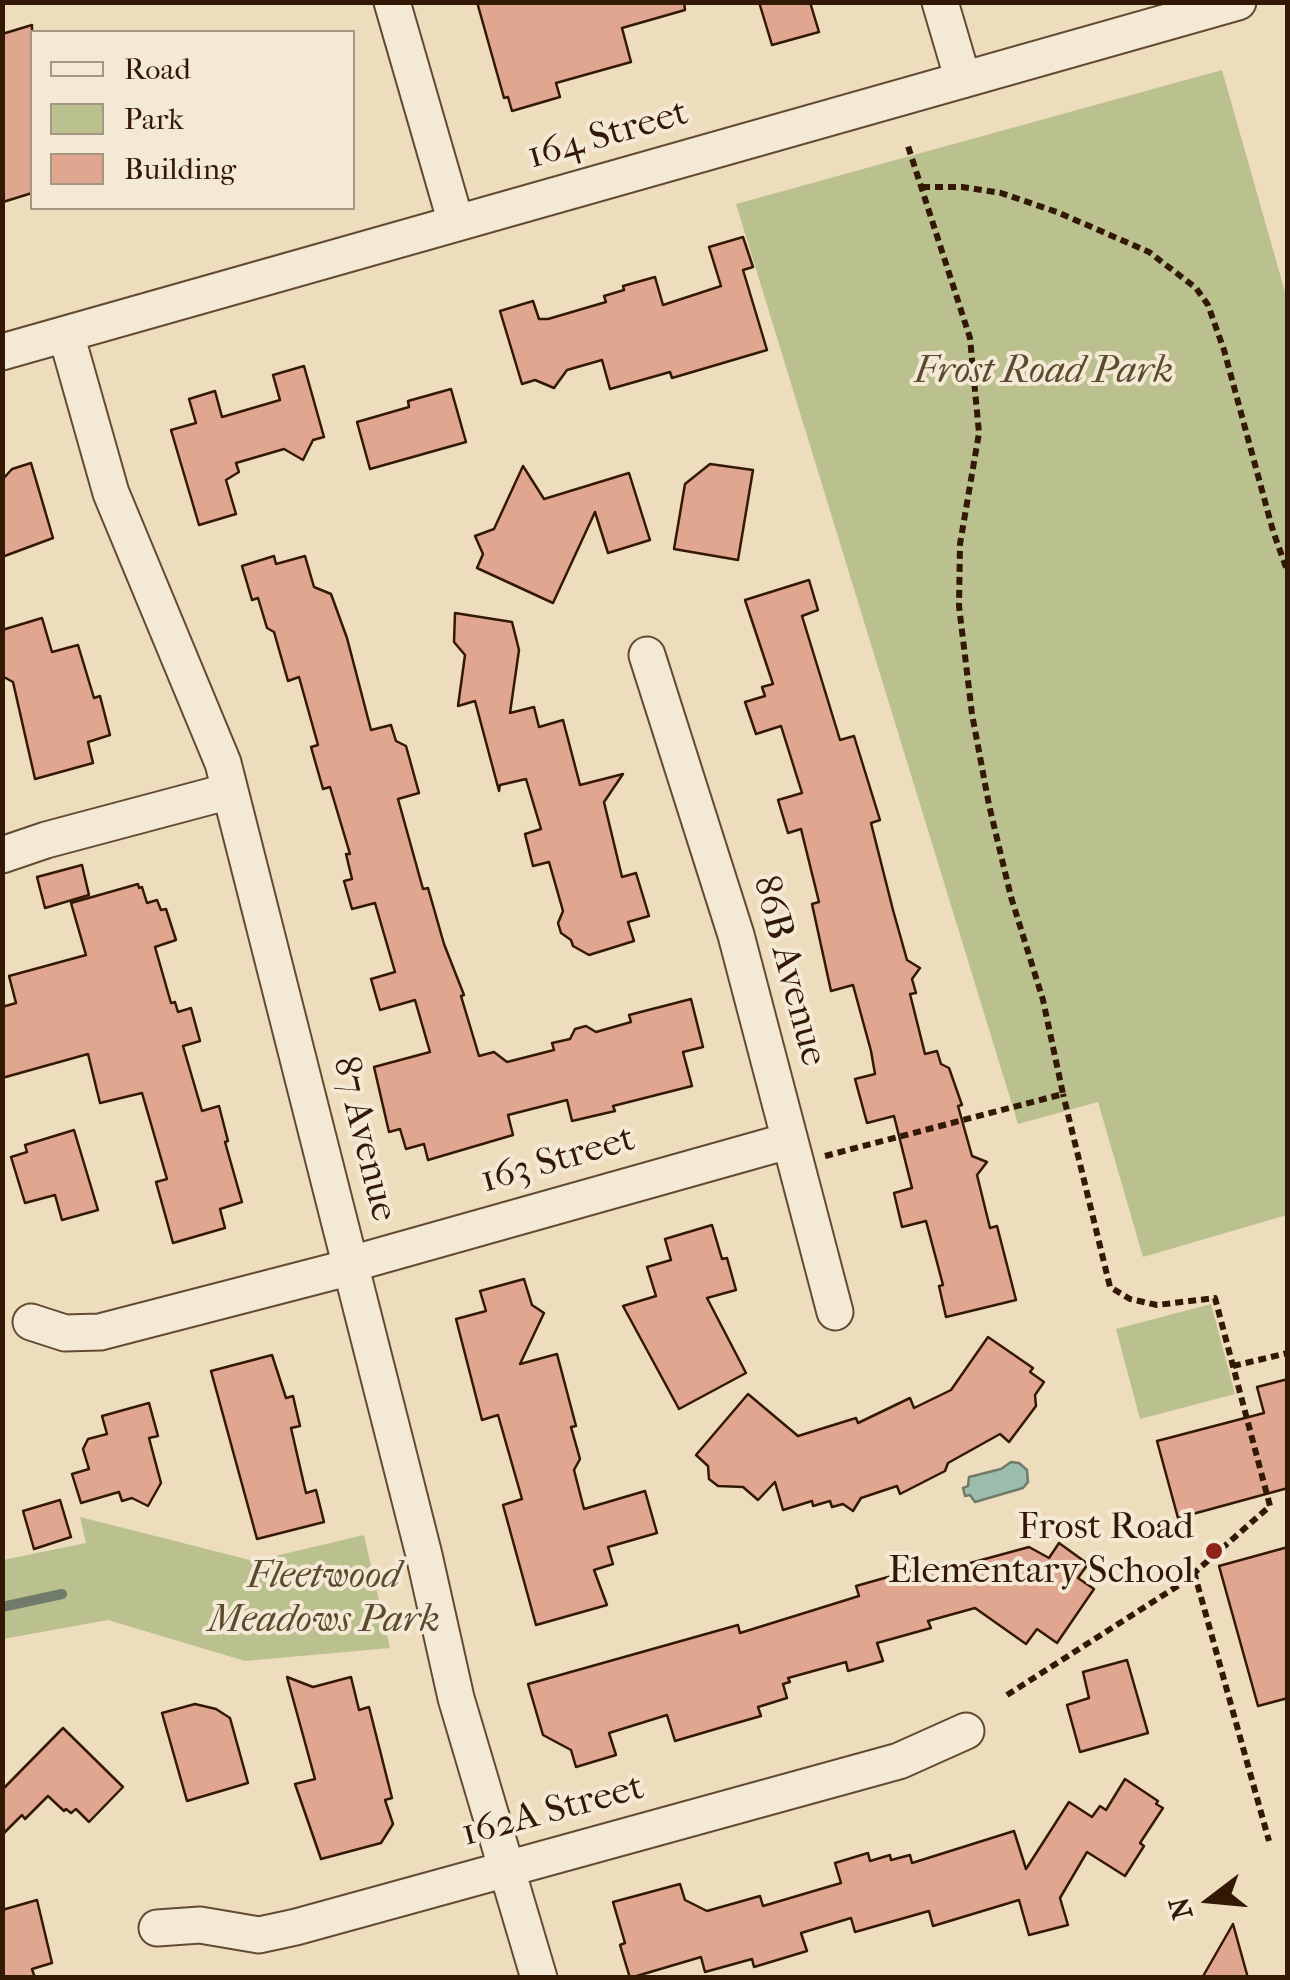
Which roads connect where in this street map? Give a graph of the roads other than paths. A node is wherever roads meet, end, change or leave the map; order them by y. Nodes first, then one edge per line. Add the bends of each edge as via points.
1 (392, 2) edge
2 (940, 2) edge
3 (1238, 2) edge
4 (962, 80) junction
5 (456, 224) junction
6 (66, 334) junction
7 (2, 352) edge
8 (647, 654) dead end
9 (230, 791) junction
10 (2, 855) edge
11 (801, 1150) junction
12 (351, 1266) junction
13 (834, 1312) dead end
14 (31, 1322) dead end
15 (966, 1731) dead end
16 (508, 1868) junction
17 (156, 1928) dead end
18 (539, 1978) edge

1 - 5 street
2 - 4 street
3 - 4 street, 164 Street
4 - 5 street, 164 Street
5 - 6 street, 164 Street
6 - 7 street, 164 Street
6 - 9 street, 87 Avenue via 111,493 214,736
8 - 11 street, 86B Avenue
9 - 10 street
9 - 12 street, 87 Avenue
11 - 12 street, 163 Street
11 - 13 street, 86B Avenue
12 - 14 street, 163 Street via 100,1332 65,1333
12 - 16 street, 87 Avenue via 462,1722
15 - 16 street, 162A Street via 899,1762
16 - 17 street, 162A Street via 270,1934 200,1925
16 - 18 street, 87 Avenue

